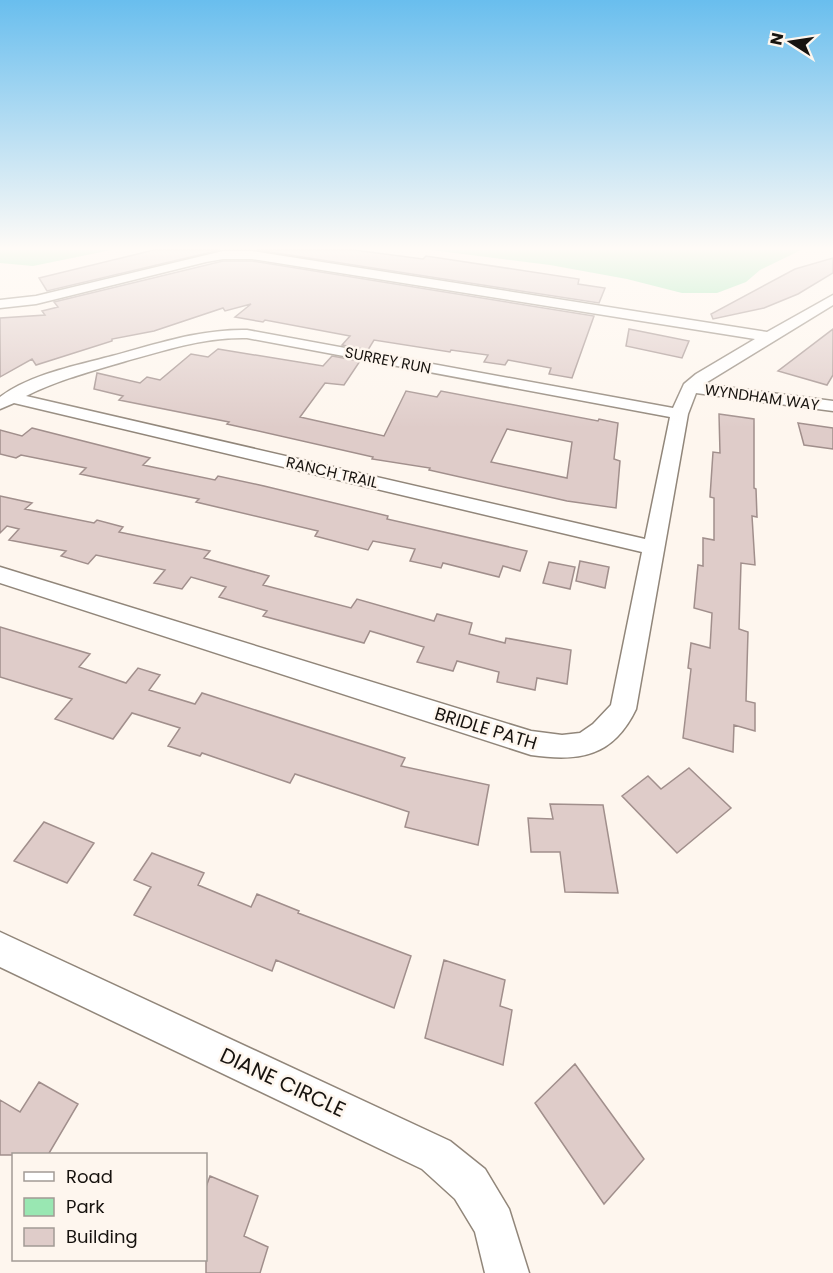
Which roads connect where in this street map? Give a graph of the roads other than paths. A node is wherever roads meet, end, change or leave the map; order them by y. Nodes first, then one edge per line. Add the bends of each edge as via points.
1 (595, 309) edge
2 (815, 309) edge
3 (769, 337) junction
4 (690, 387) junction
5 (5, 400) edge
6 (833, 406) edge
7 (679, 414) junction
8 (654, 548) junction
9 (0, 575) edge
10 (1, 950) edge
11 (507, 1273) edge

1 - 3 street
2 - 3 street
3 - 4 street
4 - 6 street, WYNDHAM WAY
4 - 7 street, BRIDLE PATH
5 - 7 street, SURREY RUN via 72,372 190,338 227,332
5 - 8 street, RANCH TRAIL
7 - 8 street, BRIDLE PATH
8 - 9 street, BRIDLE PATH via 623,709 590,744 559,748 531,743
10 - 11 street, DIANE CIRCLE via 436,1155 470,1184 494,1224

